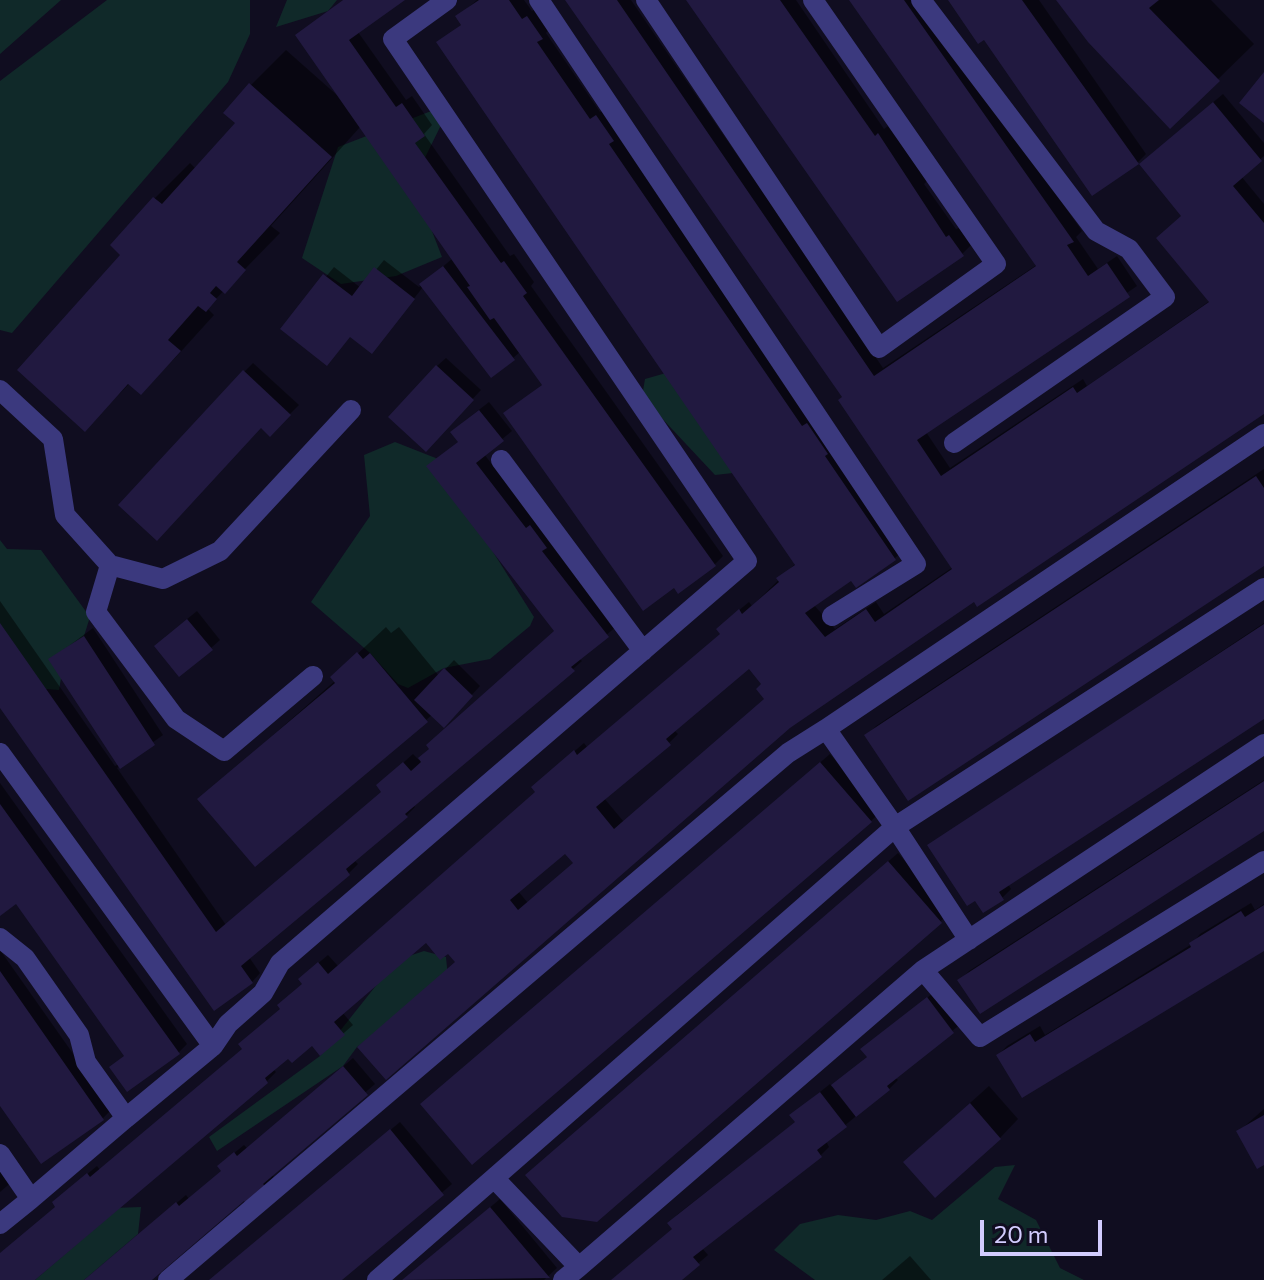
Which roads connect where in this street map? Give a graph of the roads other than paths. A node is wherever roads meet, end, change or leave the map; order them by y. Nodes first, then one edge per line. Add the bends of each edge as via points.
1 (447, 0) edge
2 (539, 0) edge
3 (646, 0) edge
4 (813, 0) edge
5 (921, 0) edge
6 (0, 390) edge
7 (351, 410) dead end
8 (954, 443) dead end
9 (1260, 445) edge
10 (501, 460) dead end
11 (110, 565) junction
12 (1264, 588) edge
13 (832, 616) dead end
14 (643, 651) junction
15 (313, 676) dead end
16 (826, 729) junction
17 (1264, 744) edge
18 (0, 753) edge
19 (895, 827) junction
20 (1264, 861) edge
21 (0, 938) edge
22 (969, 940) junction
23 (923, 970) junction
24 (213, 1046) junction
25 (126, 1118) junction
26 (0, 1154) edge
27 (494, 1178) junction
28 (31, 1199) junction
29 (0, 1224) edge
30 (571, 1273) edge
31 (168, 1280) edge
32 (377, 1280) edge

1 - 14 lane via 393,39 747,561
2 - 13 lane via 916,564
3 - 4 lane via 879,348 996,264
5 - 8 lane via 1096,231 1129,249 1165,297
6 - 11 lane via 53,439 65,515
7 - 11 lane via 220,551 163,579
9 - 16 lane
10 - 14 lane
11 - 15 lane via 96,612 176,719 224,751
12 - 19 lane
14 - 24 lane via 280,963 263,993 228,1024
16 - 19 lane
16 - 31 lane via 788,753
17 - 22 lane
18 - 24 lane
19 - 22 lane
19 - 27 lane
20 - 23 lane via 980,1037
21 - 25 lane via 25,958 79,1035 86,1062
22 - 23 lane
23 - 30 lane
24 - 25 lane
25 - 28 lane
26 - 28 lane
27 - 30 lane
27 - 32 lane
28 - 29 lane

